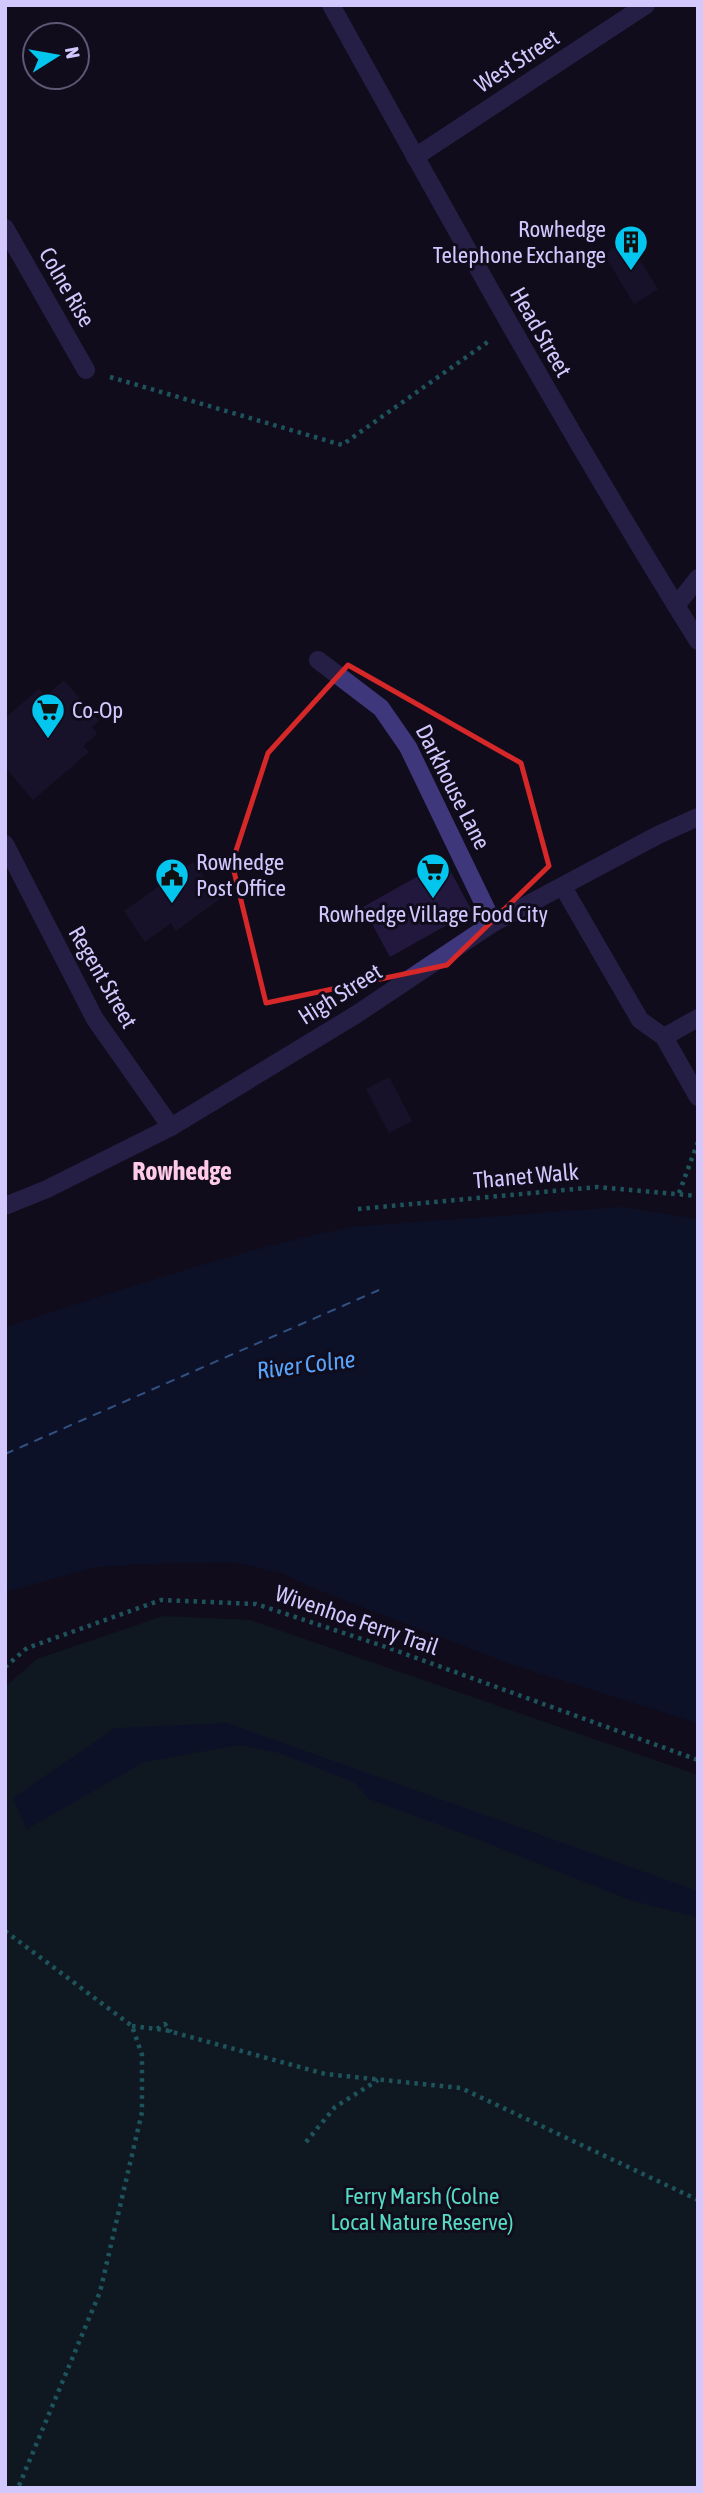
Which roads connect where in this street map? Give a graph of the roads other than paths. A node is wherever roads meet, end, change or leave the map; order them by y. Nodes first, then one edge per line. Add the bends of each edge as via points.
1 (331, 5) edge
2 (646, 5) edge
3 (415, 157) junction
4 (5, 228) edge
5 (86, 370) road end
6 (698, 578) edge
7 (676, 606) junction
8 (698, 641) edge
9 (318, 660) dead end
10 (698, 817) edge
11 (5, 844) edge
12 (563, 887) junction
13 (493, 923) junction
14 (698, 1018) edge
15 (664, 1037) junction
16 (698, 1097) edge
17 (171, 1127) junction
18 (5, 1206) edge

1 - 3 street, Head Street
2 - 3 street, West Street
3 - 7 street, Head Street via 578,445
4 - 5 street, Colne Rise
6 - 7 street
7 - 8 street, Head Street
9 - 13 street, Darkhouse Lane via 381,708 408,747
10 - 12 street, High Street
11 - 17 street, Regent Street via 95,1018
12 - 13 street, High Street
12 - 15 street via 640,1020
13 - 17 street, High Street via 357,1014
14 - 15 street
15 - 16 street
17 - 18 street, High Street

